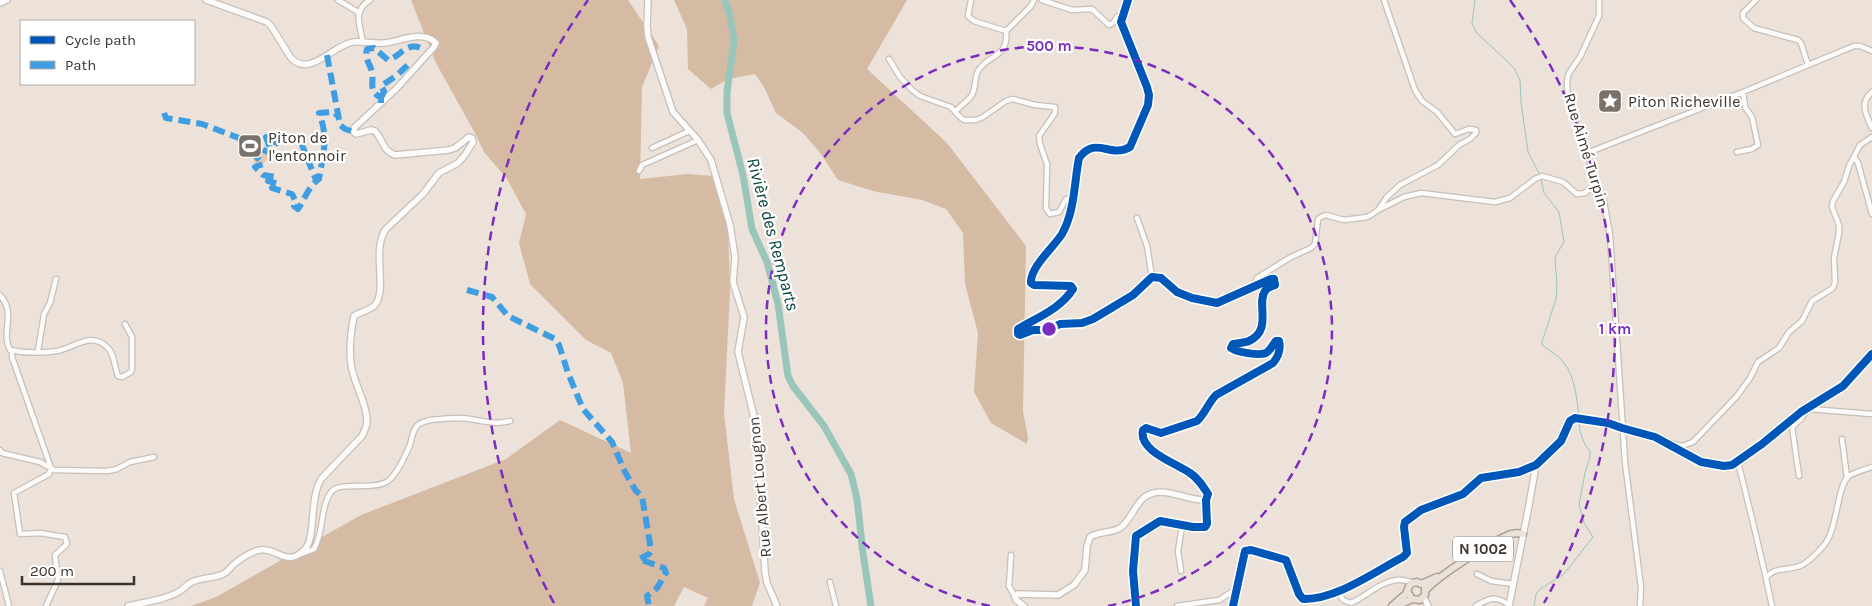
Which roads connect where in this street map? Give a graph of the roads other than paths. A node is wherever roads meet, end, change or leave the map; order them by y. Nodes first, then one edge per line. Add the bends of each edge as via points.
1 (7, 0) edge
2 (206, 0) edge
3 (338, 0) edge
4 (370, 0) edge
5 (648, 0) edge
6 (971, 0) edge
7 (1034, 0) edge
8 (1042, 0) edge
9 (1128, 0) edge
10 (1384, 0) edge
11 (1599, 0) edge
12 (1756, 0) edge
13 (0, 4) edge
14 (358, 12) junction
15 (1121, 16) junction
16 (1006, 32) junction
17 (363, 43) junction
18 (1872, 51) edge
19 (889, 59) dead end
20 (1808, 65) junction
21 (1743, 92) junction
22 (1872, 92) edge
23 (955, 112) junction
24 (1872, 128) edge
25 (689, 131) junction
26 (1872, 137) edge
27 (698, 140) junction
28 (652, 148) dead end
29 (1587, 152) junction
30 (1737, 152) dead end
31 (1854, 156) junction
32 (639, 171) dead end
33 (1597, 182) junction
34 (1072, 198) junction
35 (1378, 210) junction
36 (1872, 214) edge
37 (1137, 218) dead end
38 (1152, 277) junction
39 (56, 279) dead end
40 (1253, 287) junction
41 (0, 295) edge
42 (125, 324) dead end
43 (6, 328) junction
44 (0, 330) edge
45 (12, 351) junction
46 (38, 352) junction
47 (1872, 354) edge
48 (1807, 409) junction
49 (1872, 414) edge
50 (510, 421) dead end
51 (1622, 428) junction
52 (1842, 438) dead end
53 (1669, 443) junction
54 (0, 450) edge
55 (154, 457) dead end
56 (1738, 462) junction
57 (1536, 465) junction
58 (1872, 466) edge
59 (51, 468) junction
60 (1799, 476) dead end
61 (1847, 478) junction
62 (1206, 500) junction
63 (1182, 526) junction
64 (1523, 534) junction
65 (299, 554) junction
66 (1011, 555) dead end
67 (0, 571) edge
68 (1181, 571) dead end
69 (1446, 573) junction
70 (1477, 574) dead end
71 (1766, 578) junction
72 (1397, 580) junction
73 (830, 582) dead end
74 (1418, 583) junction
75 (1514, 584) junction
76 (1235, 590) junction
77 (1407, 591) junction
78 (1338, 592) junction
79 (1015, 597) junction
80 (1420, 597) junction
81 (9, 606) edge
82 (46, 606) edge
83 (128, 606) edge
84 (777, 606) edge
85 (836, 606) edge
86 (1024, 606) edge
87 (1136, 606) edge
88 (1177, 606) edge
89 (1233, 606) edge
90 (1392, 606) edge
91 (1397, 606) edge
92 (1424, 606) edge
93 (1428, 606) edge
94 (1476, 606) edge
95 (1509, 606) edge
96 (1640, 606) edge
97 (1772, 606) edge

1 - 13 street
2 - 17 street via 267,22 291,58 302,65 316,62 353,42
3 - 14 street
4 - 14 street
5 - 25 street, Rue Albert Lougnon via 648,37 673,112
6 - 16 street via 968,16
7 - 16 street
8 - 15 street via 1072,10 1092,9 1109,25
9 - 15 street
10 - 35 street via 1409,75 1422,102 1437,112 1455,134 1469,130 1476,130 1476,133 1438,165 1400,185
11 - 29 street, Rue Aimé Turpin via 1599,16 1567,81 1568,100
12 - 20 street via 1743,13 1743,18 1754,28 1798,40
14 - 17 street
15 - 34 street via 1150,95 1148,105 1130,147 1118,152 1098,146 1084,151 1079,158
16 - 23 street via 1005,47 980,69 973,93
17 - 65 street via 383,44 424,37 436,43 404,80 354,128 356,134 375,131 385,150 396,155 450,150 469,137 473,142 458,163 439,173 423,194 382,234 377,301 354,316 352,324 350,363 366,412 366,428 317,486 312,507 311,539
18 - 20 street via 1854,46
19 - 23 street via 912,90 920,96 946,104
20 - 21 street
21 - 29 street
21 - 30 street via 1758,145
22 - 24 street via 1864,107
23 - 34 street via 961,119 976,120 1013,99 1056,107 1039,136 1047,164 1047,211 1059,212 1066,199
25 - 27 street, Rue Albert Lougnon
25 - 28 street
26 - 31 street via 1860,146
27 - 32 street via 642,165
27 - 84 street, Rue Albert Lougnon via 711,160 730,224 735,257 733,282 744,317 738,352 756,424 765,572
29 - 33 street, Rue Aimé Turpin
31 - 36 street
31 - 53 street via 1832,204 1839,225 1833,288 1812,301 1802,321 1789,332 1780,348 1758,362 1737,396 1693,442 1688,446
33 - 35 street via 1585,193 1577,194 1563,182 1540,176 1517,194 1495,202 1421,193 1404,197
33 - 51 street, Rue Aimé Turpin via 1604,202 1612,254
34 - 38 street via 1063,232 1036,268 1031,283 1066,285 1073,290 1046,314 1018,329 1018,334 1093,319 1133,296
35 - 40 street via 1367,217 1352,219 1321,217 1315,244 1257,278
37 - 38 street via 1147,246
38 - 40 street via 1161,278 1177,292 1217,303
39 - 46 street via 44,314
40 - 62 street via 1271,279 1275,282 1263,296 1263,320 1259,332 1251,341 1233,344 1231,348 1240,352 1266,353 1276,341 1279,342 1277,358 1216,394 1197,421 1161,433 1146,428 1142,434 1148,446 1199,481 1208,494
41 - 43 street via 8,308
42 - 46 street via 132,340 132,372 126,376 118,376 112,354 92,340 60,350
43 - 44 street
43 - 45 street via 5,341
45 - 46 street
45 - 59 street
47 - 48 street via 1844,386
48 - 49 street
48 - 56 street
48 - 60 street via 1792,427
50 - 65 street via 490,423 460,418 419,424 398,469 389,480 368,487 334,490 325,506 318,543 309,552
51 - 53 street via 1643,432
51 - 57 street via 1578,419 1570,422 1561,440
51 - 96 street, Rue Aimé Turpin via 1641,587
52 - 61 street
53 - 56 street via 1701,462 1724,466
54 - 59 street
55 - 59 street via 108,470
56 - 71 street
57 - 64 street
57 - 78 street via 1519,472 1481,478 1463,494 1421,510 1405,522 1407,553
58 - 61 street
59 - 82 street via 50,474 14,493 20,534 65,537 67,544 56,555 58,580
61 - 71 street via 1831,533 1824,545 1802,565 1774,571
62 - 63 street via 1207,524 1201,528
62 - 79 street via 1152,493 1137,504 1119,529 1090,537 1085,570 1067,590 1058,595 1021,593
63 - 68 street via 1178,551
63 - 87 street via 1160,521 1136,536 1133,571
64 - 69 main road, N 1002 via 1511,534
64 - 75 street
65 - 83 street via 286,558 269,551 257,551 239,560 225,573 192,582 176,594
66 - 79 street via 1009,586
67 - 81 street
69 - 74 main road, N 1002
69 - 80 main road, N 1002
70 - 75 street via 1491,582
71 - 97 street
72 - 74 street
72 - 77 street
72 - 78 street via 1373,589 1351,603 1343,600
73 - 85 street
74 - 77 main road via 1409,586
74 - 80 main road
75 - 95 street
76 - 78 street via 1245,551 1252,550 1286,560 1303,598
76 - 88 street via 1219,600
76 - 89 street
77 - 80 main road
77 - 90 main road
79 - 86 street
80 - 91 main road, N 1002
80 - 92 street
80 - 93 street
94 - 95 street via 1492,598 1502,599

